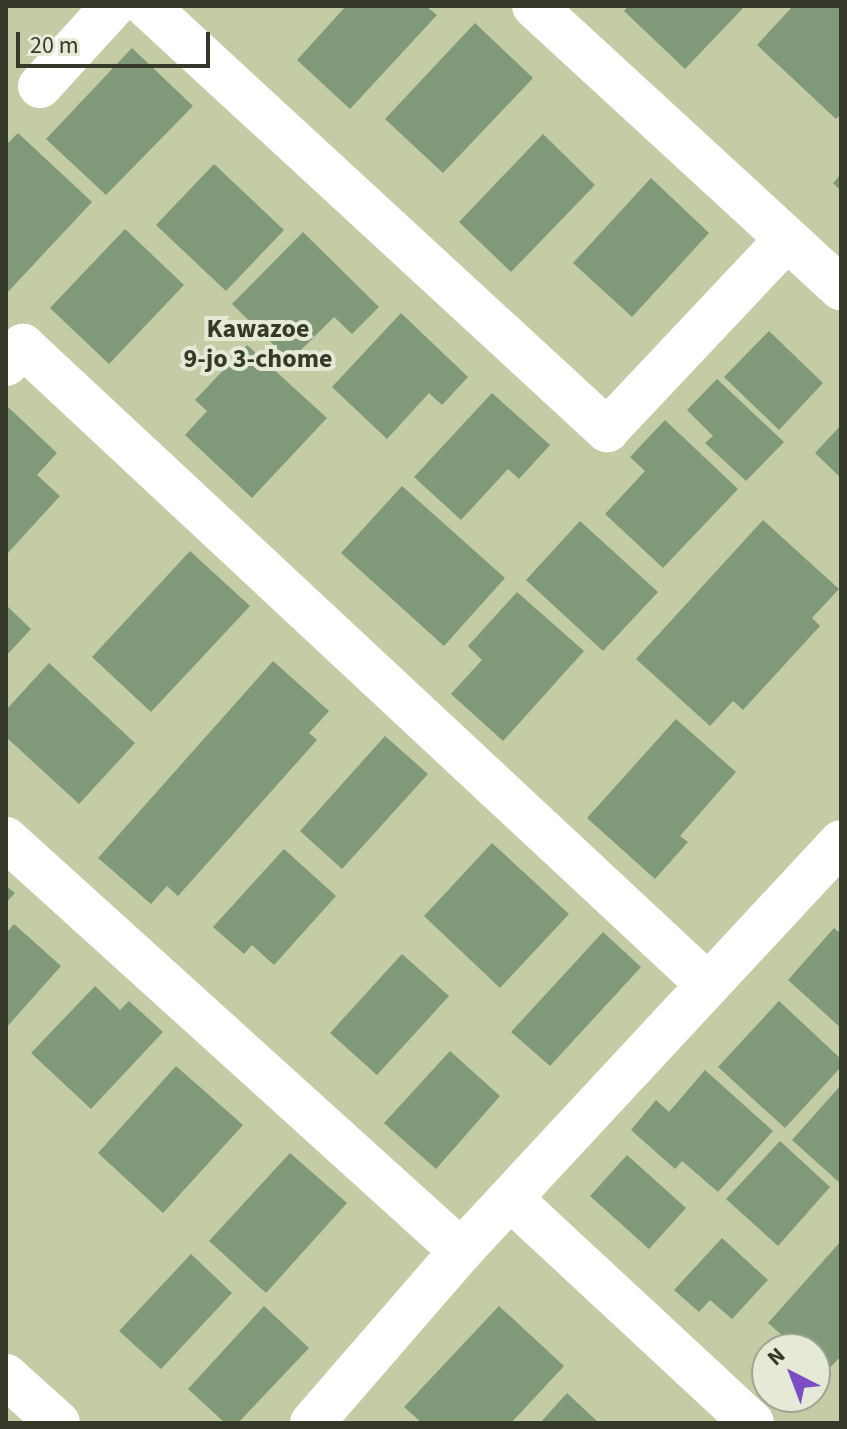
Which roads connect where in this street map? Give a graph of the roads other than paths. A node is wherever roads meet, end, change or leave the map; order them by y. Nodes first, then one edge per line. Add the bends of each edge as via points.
1 (113, 6) edge
2 (147, 6) edge
3 (534, 6) edge
4 (40, 86) dead end
5 (787, 239) junction
6 (841, 288) edge
7 (6, 364) edge
8 (6, 839) edge
9 (836, 857) edge
10 (706, 983) junction
11 (511, 1199) junction
12 (461, 1251) junction
13 (6, 1376) edge
14 (58, 1423) edge
15 (312, 1423) edge
16 (752, 1423) edge

1 - 4 street
2 - 5 street via 607,430
3 - 5 street
5 - 6 street
7 - 10 street via 23,346
8 - 12 street
9 - 10 street
10 - 11 street
11 - 12 street
11 - 16 street
12 - 15 street
13 - 14 street

